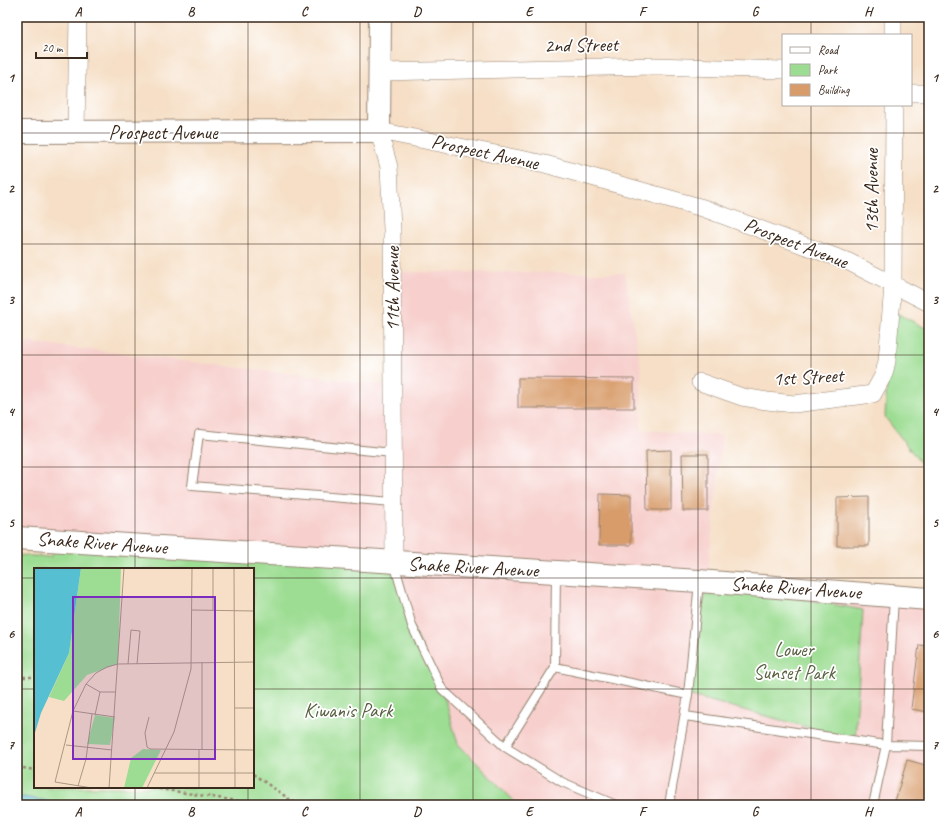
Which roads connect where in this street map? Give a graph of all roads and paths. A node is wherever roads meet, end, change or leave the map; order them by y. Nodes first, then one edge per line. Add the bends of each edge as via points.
1 (78, 17) edge
2 (380, 17) edge
3 (893, 17) edge
4 (893, 34) edge
5 (782, 70) edge
6 (380, 72) junction
7 (912, 93) edge
8 (929, 93) edge
9 (894, 106) edge
10 (380, 131) junction
11 (17, 132) edge
12 (76, 132) junction
13 (893, 285) junction
14 (929, 303) edge
15 (700, 382) dead end
16 (873, 394) joint
17 (393, 453) junction
18 (393, 502) junction
19 (17, 538) edge
20 (394, 562) junction
21 (556, 571) junction
22 (699, 581) junction
23 (894, 596) junction
24 (929, 599) edge
25 (555, 667) junction
26 (17, 677) edge
27 (34, 677) edge
28 (688, 695) junction
29 (684, 716) junction
30 (886, 745) junction
31 (929, 746) edge
32 (505, 747) junction
33 (17, 767) edge
34 (34, 770) edge
35 (254, 775) edge
36 (154, 788) edge
37 (264, 805) edge
38 (298, 805) edge
39 (616, 805) edge
40 (669, 805) edge
41 (873, 805) edge

1 - 12 street
2 - 6 main road, 11th Avenue
3 - 4 street
5 - 6 street, 2nd Street via 654,66
6 - 10 main road, 11th Avenue
7 - 8 street
9 - 13 street, 13th Avenue
10 - 12 main road, Prospect Avenue
10 - 13 street, Prospect Avenue via 545,164 703,208 849,262
10 - 17 street, 11th Avenue via 389,167
11 - 12 main road, Prospect Avenue
13 - 14 street, Prospect Avenue
13 - 16 street, 13th Avenue via 887,361 884,374
15 - 16 street, 1st Street via 742,397 794,404
17 - 18 street, 11th Avenue
17 - 18 lane via 199,434 192,486
18 - 20 street, 11th Avenue
19 - 20 main road, Snake River Avenue
20 - 21 main road, Snake River Avenue
20 - 32 lane via 412,626 442,689
21 - 22 main road, Snake River Avenue
21 - 25 lane
22 - 23 main road, Snake River Avenue
22 - 28 lane
23 - 24 main road, Snake River Avenue
23 - 30 lane
25 - 28 lane
25 - 32 lane
26 - 27 path
28 - 29 lane
29 - 30 lane
29 - 40 lane
30 - 31 lane
30 - 41 lane
32 - 39 lane via 562,782
33 - 34 path
35 - 38 path
36 - 37 path

